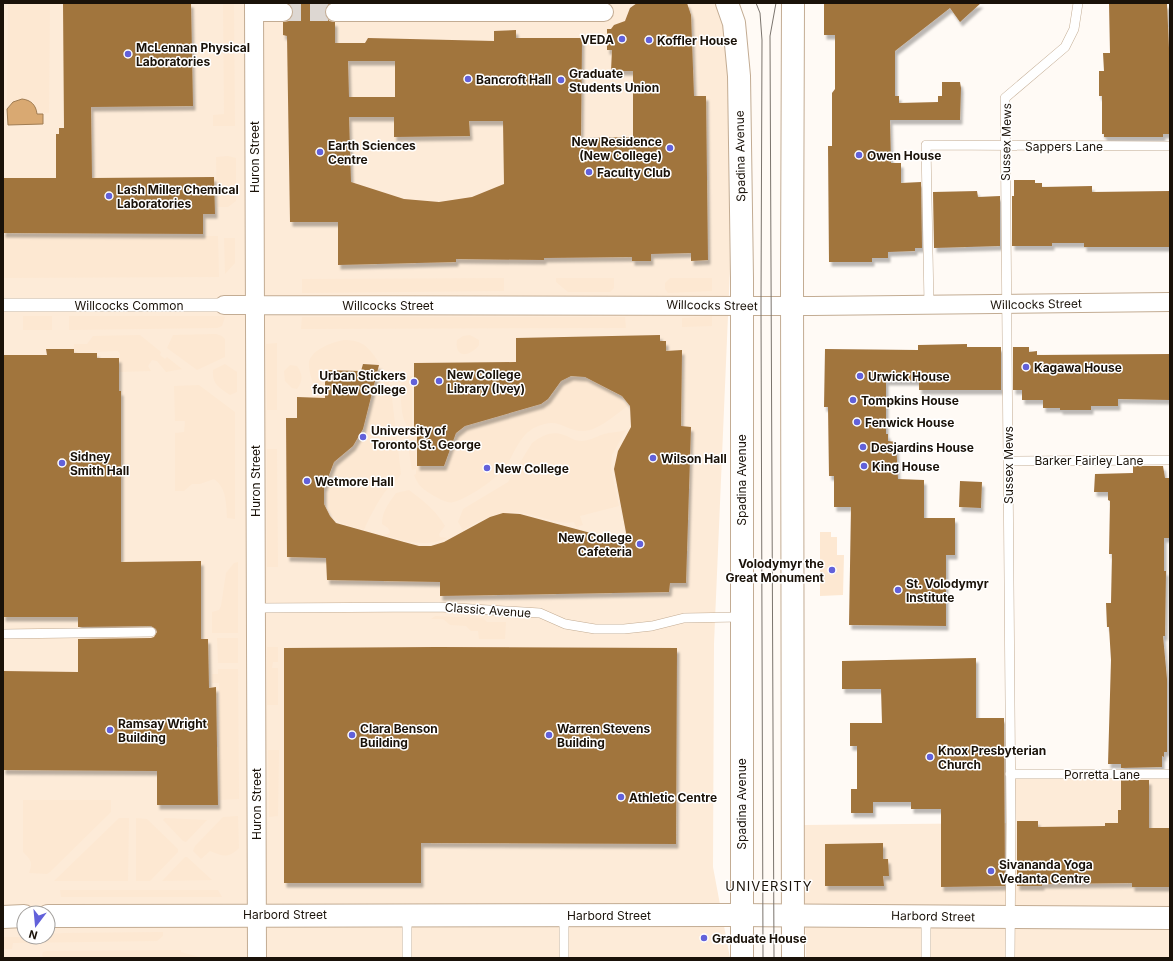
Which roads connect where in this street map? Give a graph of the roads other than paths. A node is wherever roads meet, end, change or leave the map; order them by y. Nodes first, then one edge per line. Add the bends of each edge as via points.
1 (727, 3) edge
2 (793, 3) edge
3 (1078, 3) edge
4 (254, 7) edge
5 (283, 12) tunnel mouth
6 (335, 12) tunnel mouth
7 (604, 12) dead end
8 (1005, 146) junction
9 (1170, 146) edge
10 (1170, 302) edge
11 (1007, 304) junction
12 (3, 305) edge
13 (224, 305) joint
14 (254, 305) junction
15 (741, 305) junction
16 (929, 305) junction
17 (792, 306) junction
18 (1170, 460) edge
19 (1008, 461) junction
20 (255, 608) junction
21 (741, 617) junction
22 (151, 632) dead end
23 (3, 634) edge
24 (1010, 774) junction
25 (1170, 774) edge
26 (256, 914) junction
27 (407, 914) junction
28 (564, 915) junction
29 (742, 915) junction
30 (794, 915) junction
31 (16, 916) edge
32 (56, 916) edge
33 (926, 916) junction
34 (3, 917) edge
35 (1010, 917) junction
36 (1170, 918) edge
37 (257, 958) edge
38 (407, 958) edge
39 (564, 958) edge
40 (742, 958) edge
41 (793, 958) edge
42 (926, 958) edge
43 (1010, 958) edge

1 - 15 main road, Spadina Avenue via 734,22 740,76
2 - 17 main road
3 - 8 lane, Sussex Mews via 1074,29 1065,47 1005,98
4 - 5 street
4 - 14 street, Huron Street
6 - 7 street
8 - 9 lane, Sappers Lane
8 - 11 lane, Sussex Mews
8 - 16 lane, Sappers Lane via 926,145
10 - 11 street, Willcocks Street
11 - 16 street, Willcocks Street
11 - 19 lane, Sussex Mews
12 - 13 street, Willcocks Common
13 - 14 street, Willcocks Common
14 - 15 street, Willcocks Street
14 - 20 street, Huron Street
15 - 17 street, Willcocks Street
15 - 21 main road, Spadina Avenue
16 - 17 street, Willcocks Street
17 - 30 main road
18 - 19 lane, Barker Fairley Lane
19 - 24 lane, Sussex Mews
20 - 21 lane, Classic Avenue via 439,606 540,613 565,624 624,629 652,626 684,618
20 - 26 street, Huron Street
21 - 29 main road, Spadina Avenue
22 - 23 lane
24 - 25 lane, Porretta Lane
24 - 35 lane, Sussex Mews
26 - 27 main road, Harbord Street
26 - 32 main road, Harbord Street
26 - 37 street, Huron Street
27 - 28 main road, Harbord Street
27 - 38 lane
28 - 29 main road, Harbord Street
28 - 39 lane
29 - 30 main road, Harbord Street
29 - 40 main road, Spadina Avenue
30 - 33 main road, Harbord Street
30 - 41 main road
31 - 34 main road
33 - 35 main road, Harbord Street
33 - 42 lane
35 - 36 main road, Harbord Street
35 - 43 lane, Sussex Mews

